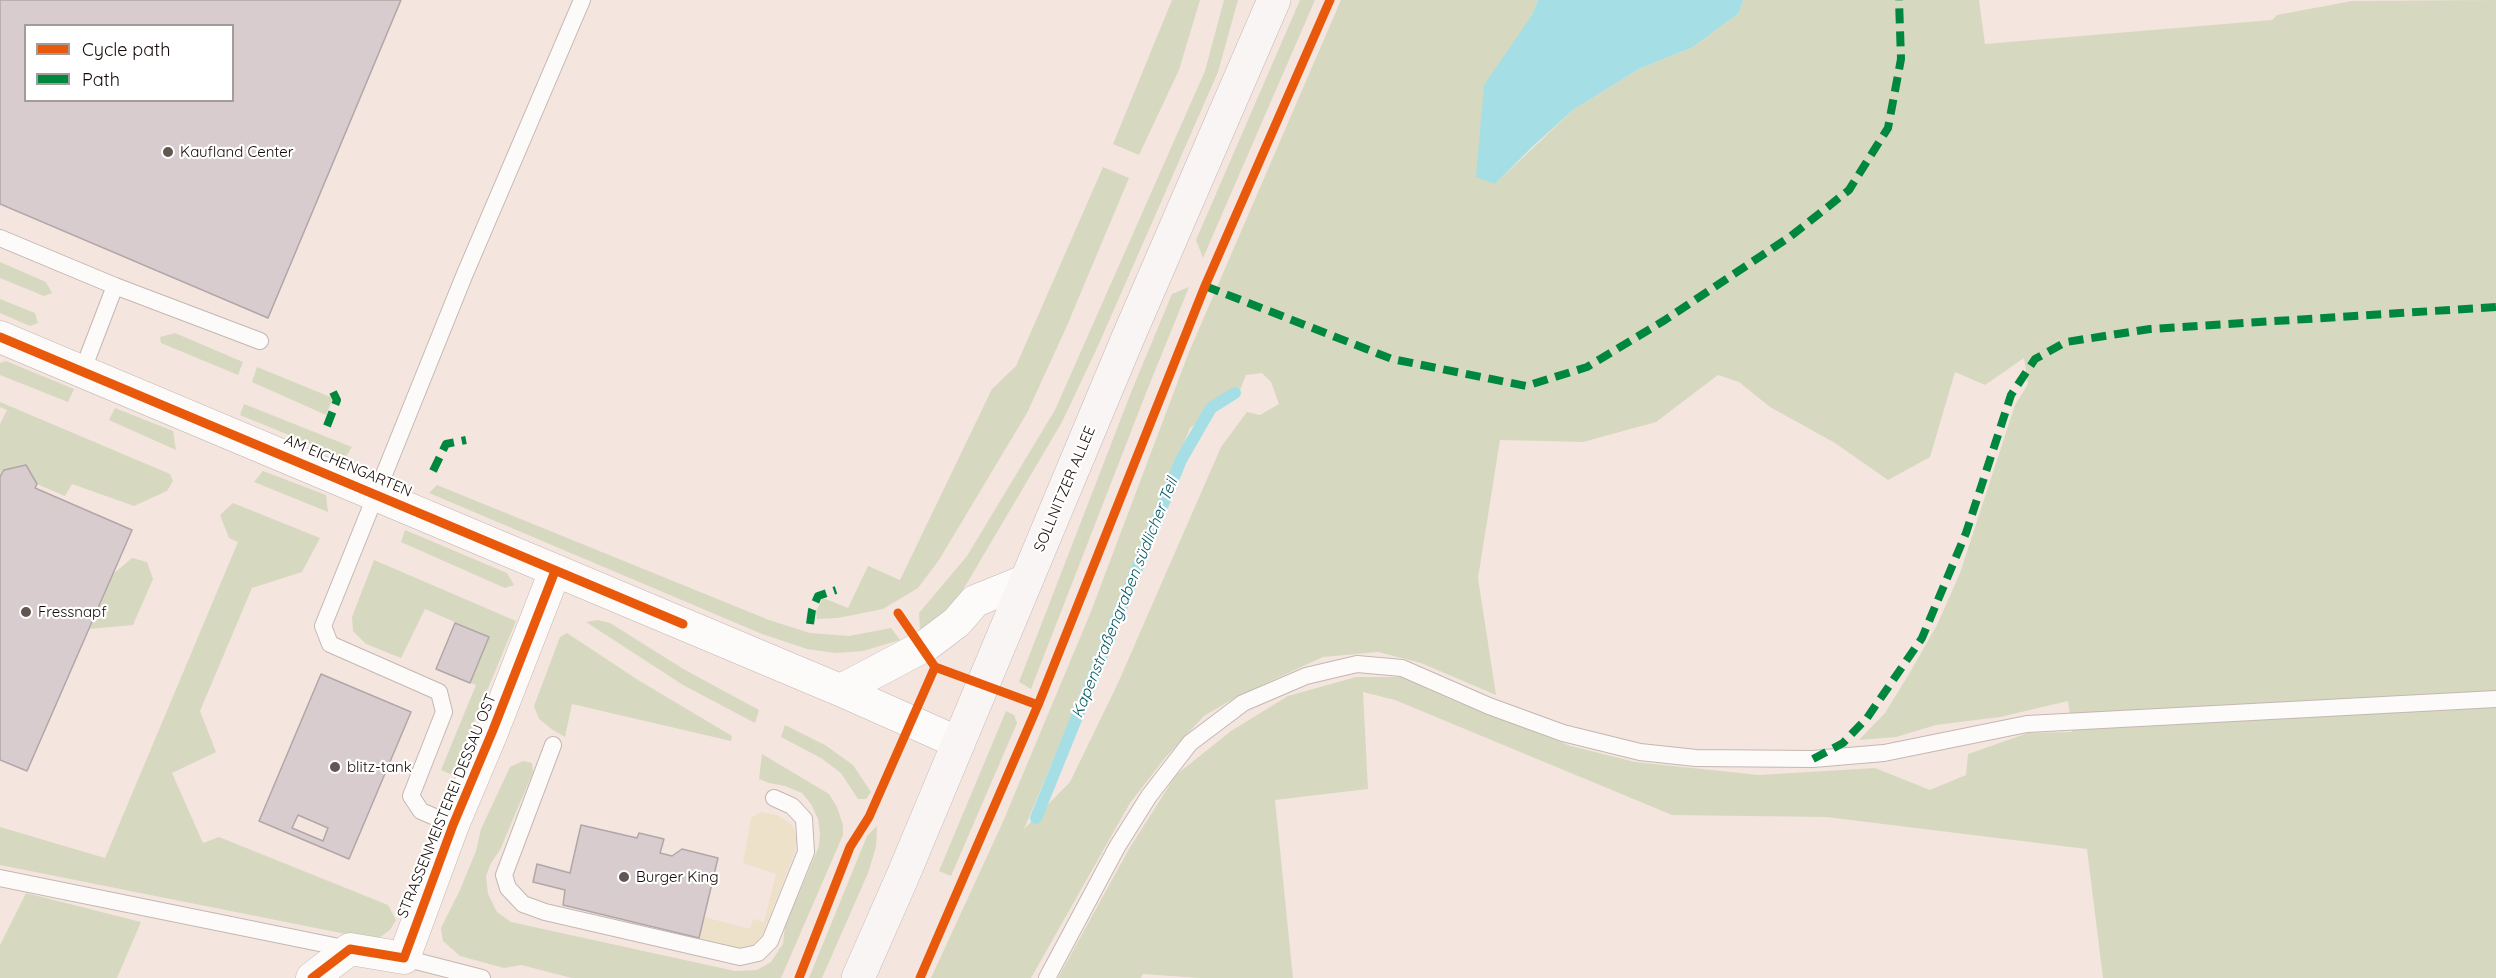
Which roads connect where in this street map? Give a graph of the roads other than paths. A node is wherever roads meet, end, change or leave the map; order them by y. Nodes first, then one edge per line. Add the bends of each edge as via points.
1 (582, 0) edge
2 (1274, 0) edge
3 (0, 238) edge
4 (115, 286) junction
5 (0, 337) edge
6 (261, 340) dead end
7 (82, 372) junction
8 (375, 494) junction
9 (555, 571) junction
10 (1027, 580) junction
11 (841, 690) junction
12 (2496, 699) edge
13 (959, 742) junction
14 (553, 745) dead end
15 (774, 798) dead end
16 (453, 825) junction
17 (0, 878) edge
18 (350, 949) junction
19 (404, 958) junction
20 (478, 977) edge
21 (312, 978) edge
22 (858, 978) edge
23 (1047, 978) edge

1 - 8 lane, AM EICHENGARTEN
2 - 10 main road, SOLLNITZER ALLEE
3 - 4 lane
4 - 6 lane
4 - 7 lane
5 - 7 street, AM EICHENGARTEN
7 - 8 street, AM EICHENGARTEN
8 - 9 street, AM EICHENGARTEN
8 - 16 lane, AM EICHENGARTEN via 323,626 330,644 439,692 444,712 411,796 421,811
9 - 11 street, AM EICHENGARTEN
9 - 16 street, STRASSENMEISTEREI DESSAU OST
10 - 11 street via 975,601 957,622 928,644
10 - 13 main road, SOLLNITZER ALLEE
11 - 13 street, AM EICHENGARTEN
12 - 23 lane via 2027,724 1884,753 1813,759 1729,759 1640,753 1563,733 1402,668 1357,664 1306,676 1243,703 1190,743 1149,796 1117,847
13 - 22 main road, SOLLNITZER ALLEE
14 - 15 lane via 504,874 508,888 523,904 545,912 740,957 758,953 770,941 806,852 804,819 792,806
16 - 19 street, STRASSENMEISTEREI DESSAU OST
17 - 18 lane
18 - 19 street
18 - 21 street
19 - 20 lane

